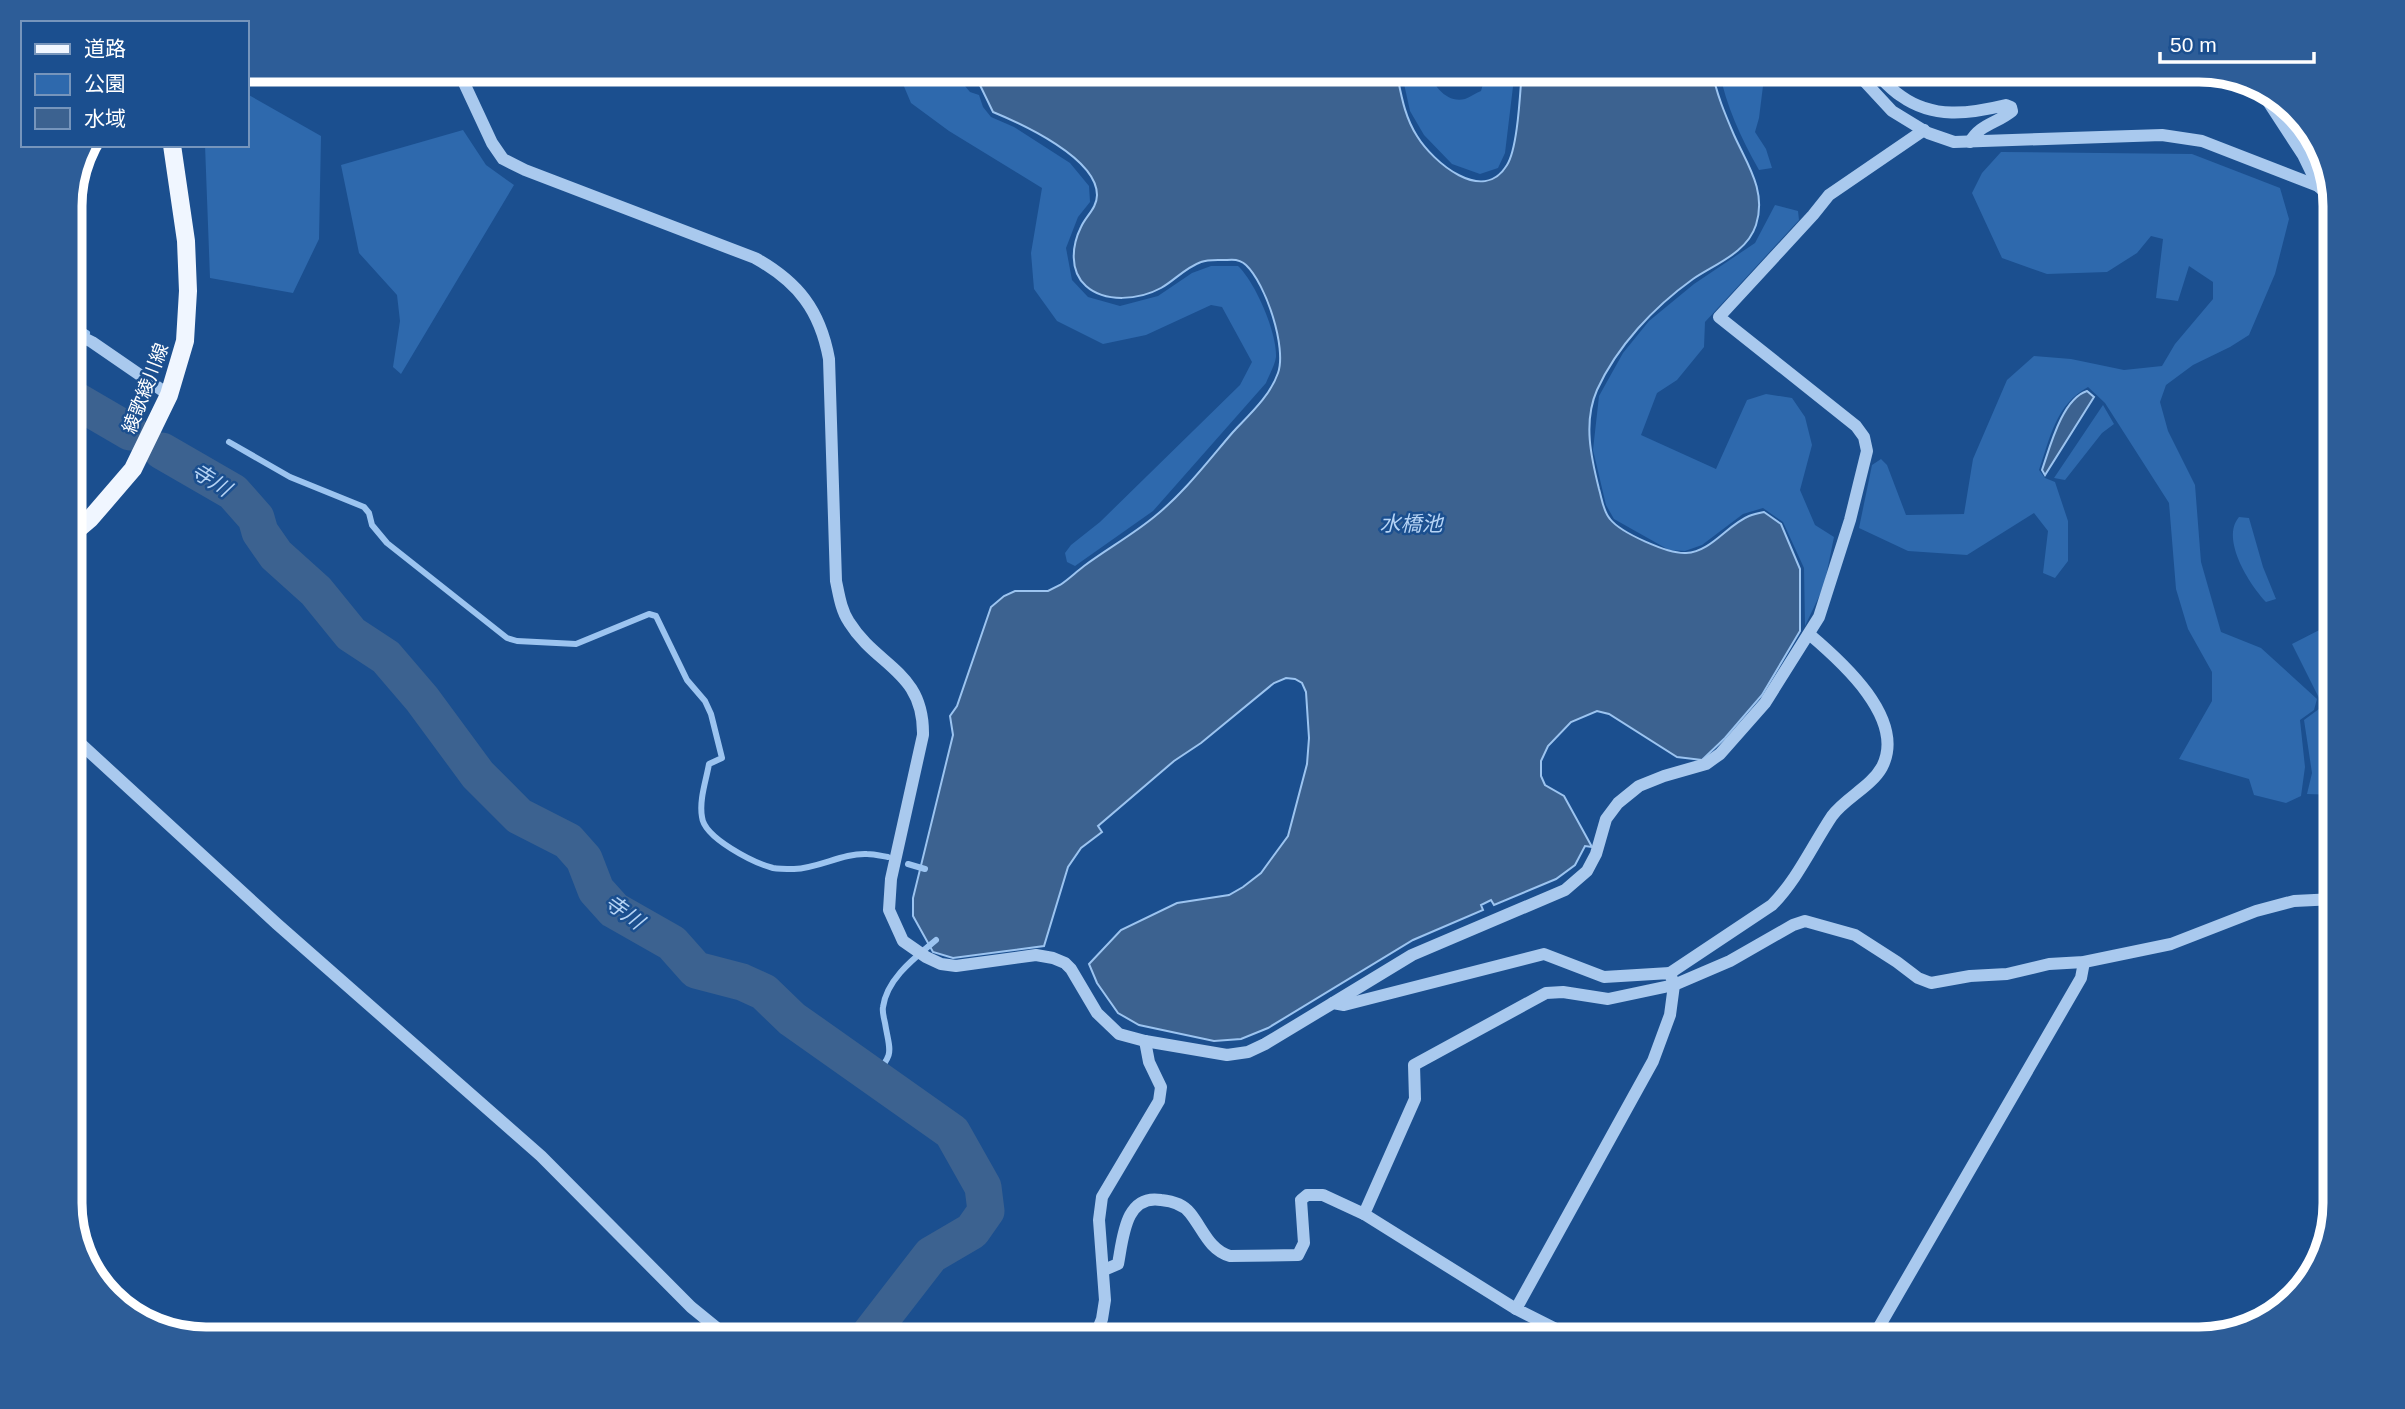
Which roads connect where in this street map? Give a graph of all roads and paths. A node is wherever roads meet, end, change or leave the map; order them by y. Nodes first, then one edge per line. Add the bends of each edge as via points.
1 (1865, 82) edge
2 (1885, 82) edge
3 (464, 83) edge
4 (2271, 106) edge
5 (1924, 130) junction
6 (1970, 142) junction
7 (172, 147) edge
8 (2318, 186) junction
9 (2321, 188) edge
10 (83, 338) edge
11 (169, 395) junction
12 (83, 525) edge
13 (1809, 634) junction
14 (83, 746) edge
15 (2323, 900) edge
16 (2084, 962) junction
17 (1672, 979) junction
18 (1333, 1003) junction
19 (1145, 1041) junction
20 (1364, 1214) junction
21 (1104, 1270) junction
22 (1516, 1309) junction
23 (716, 1327) edge
24 (1099, 1327) edge
25 (1552, 1327) edge
26 (1879, 1327) edge

1 - 5 street via 1892,111
2 - 6 street via 1920,108 1944,113 2011,107 2005,117 1976,132
3 - 19 street via 503,159 755,258 784,275 807,301 825,337 828,359 840,602 848,622 915,692 923,722 891,879 890,910 903,941 926,957 956,966 1036,955 1054,958 1071,969 1107,1024 1119,1034
4 - 8 street
5 - 6 street via 1954,142
5 - 13 street via 1829,195 1718,317 1864,437 1867,451 1850,520 1819,617
6 - 8 street via 2162,135 2202,141
7 - 11 main road, 綾歌綾川線 via 188,291 185,341
8 - 9 street
10 - 11 street
11 - 12 main road, 綾歌綾川線 via 133,469
13 - 17 street via 1854,675 1873,704 1888,741 1886,756 1880,769 1834,813 1785,893
13 - 18 street via 1765,703 1720,754 1706,764 1639,786 1618,803 1606,819 1587,871 1565,890 1412,956
14 - 23 street via 277,925 541,1156
15 - 16 street via 2294,901 2171,944
16 - 17 street via 1931,983 1855,935 1805,921 1730,961
16 - 26 street via 2081,978
17 - 18 street via 1604,977 1544,954 1344,1005
17 - 20 street via 1608,999 1546,993 1414,1065 1415,1099
17 - 22 street via 1670,1015 1653,1061
18 - 19 street via 1248,1052 1227,1055
19 - 21 street via 1161,1087 1159,1101 1102,1197 1099,1220
20 - 21 street via 1323,1195 1307,1195 1301,1200 1304,1243 1298,1255 1230,1256 1211,1244 1188,1211 1174,1202 1154,1199 1140,1203 1128,1215 1118,1264
20 - 22 street
21 - 24 street via 1105,1300
22 - 25 street

